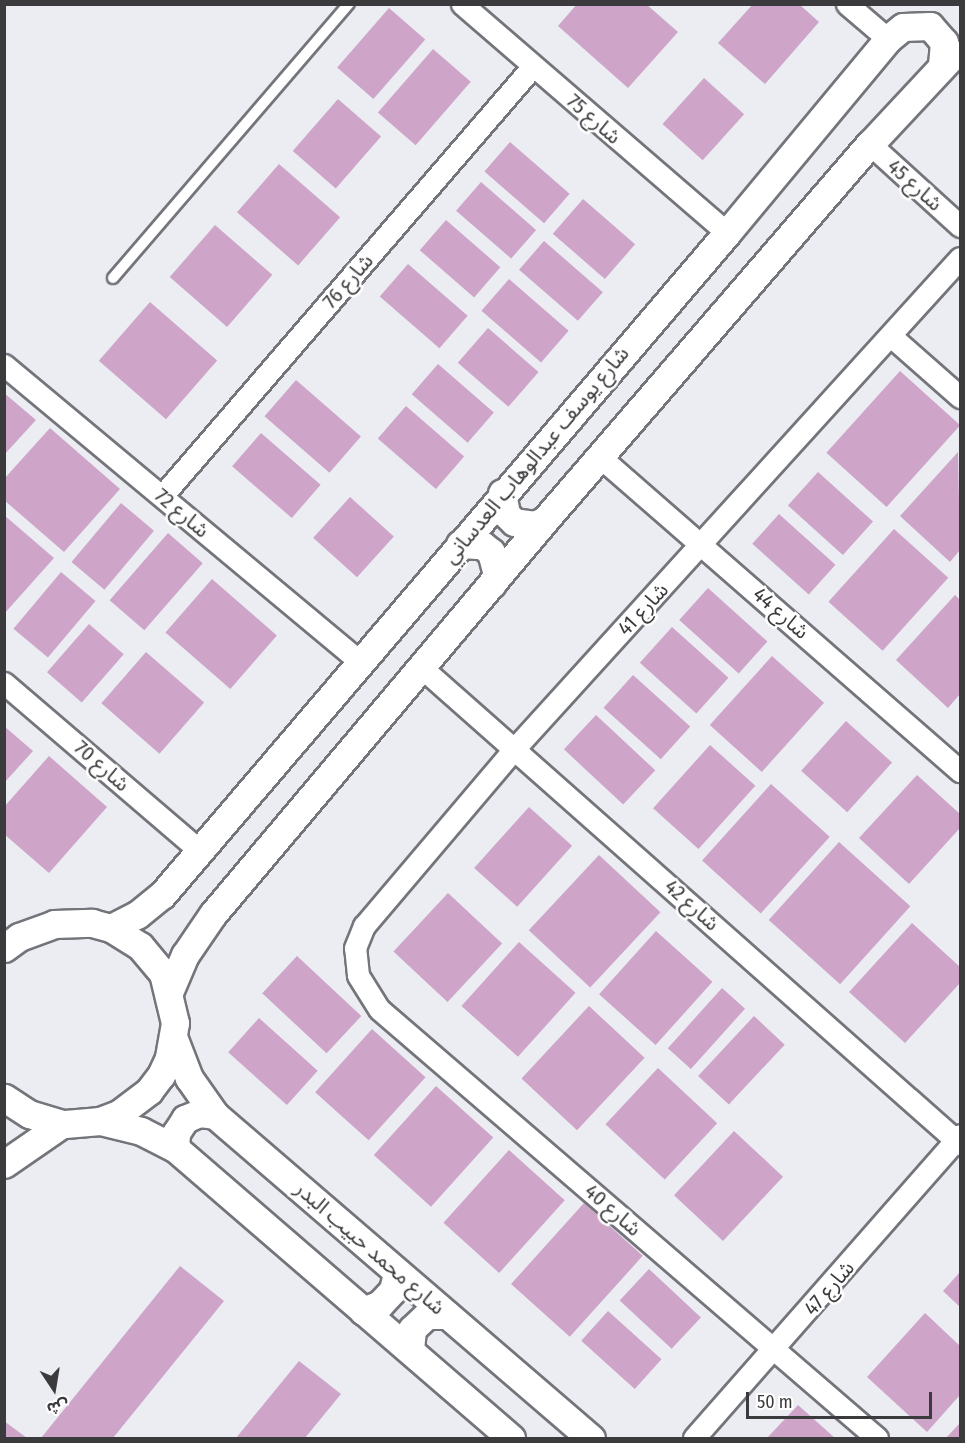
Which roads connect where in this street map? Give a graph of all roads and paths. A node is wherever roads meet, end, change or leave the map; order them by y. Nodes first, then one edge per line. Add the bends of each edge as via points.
1 (349, 4) edge
2 (462, 4) edge
3 (848, 4) edge
4 (888, 39) junction
5 (951, 57) edge
6 (533, 66) junction
7 (870, 144) junction
8 (960, 226) edge
9 (727, 233) junction
10 (960, 258) edge
11 (113, 278) dead end
12 (892, 337) junction
13 (4, 365) edge
14 (960, 397) edge
15 (600, 457) junction
16 (502, 493) junction
17 (162, 496) junction
18 (545, 520) junction
19 (460, 544) junction
20 (702, 545) junction
21 (492, 584) junction
22 (360, 661) junction
23 (422, 667) junction
24 (4, 683) edge
25 (515, 748) junction
26 (960, 771) edge
27 (199, 850) junction
28 (4, 920) edge
29 (111, 928) junction
30 (35, 929) junction
31 (4, 948) edge
32 (358, 975) joint
33 (170, 990) junction
34 (174, 1039) junction
35 (4, 1098) edge
36 (214, 1115) junction
37 (100, 1121) junction
38 (62, 1124) junction
39 (959, 1140) edge
40 (175, 1148) junction
41 (4, 1164) edge
42 (397, 1272) junction
43 (363, 1311) junction
44 (447, 1315) junction
45 (410, 1349) junction
46 (775, 1350) junction
47 (511, 1438) edge
48 (591, 1438) edge
49 (694, 1438) edge
50 (877, 1438) edge

1 - 11 lane
2 - 6 street, شارع 75
3 - 4 street
4 - 5 street, شارع يوسف عبدالوهاب العدساني via 903,27 930,26
4 - 9 street, شارع يوسف عبدالوهاب العدساني
5 - 7 street, شارع يوسف عبدالوهاب العدساني
6 - 9 street, شارع 75
6 - 17 street, شارع 76
7 - 8 street, شارع 45
7 - 15 street, شارع يوسف عبدالوهاب العدساني
9 - 16 street, شارع يوسف عبدالوهاب العدساني
10 - 12 street, شارع 41
12 - 14 street
12 - 20 street, شارع 41
13 - 17 street, شارع 72
15 - 18 street, شارع يوسف عبدالوهاب العدساني
15 - 20 street, شارع 44
16 - 18 street via 502,504 514,522 535,525
16 - 19 street, شارع يوسف عبدالوهاب العدساني
17 - 22 street, شارع 72
18 - 21 street, شارع يوسف عبدالوهاب العدساني
19 - 21 street via 482,545 491,552 496,574
19 - 22 street, شارع يوسف عبدالوهاب العدساني
20 - 25 street, شارع 41
20 - 26 street, شارع 44
21 - 23 street, شارع يوسف عبدالوهاب العدساني
22 - 27 street, شارع يوسف عبدالوهاب العدساني
23 - 25 street, شارع 42
23 - 33 street, شارع يوسف عبدالوهاب العدساني via 213,914 185,955
24 - 27 street, شارع 70
25 - 32 street, شارع 41 via 364,926 356,948
25 - 39 street, شارع 42
27 - 29 street, شارع يوسف عبدالوهاب العدساني via 146,909
28 - 30 street
29 - 30 street via 73,922
29 - 33 street via 140,946 163,973
30 - 31 street
32 - 46 street, شارع 40 via 379,1009
33 - 34 street
34 - 36 street, شارع محمد حبيب البدر via 189,1078
34 - 37 street via 165,1067 149,1091 135,1104
35 - 38 street via 29,1114
36 - 40 street via 199,1113 185,1119 176,1133
36 - 42 street, شارع محمد حبيب البدر
37 - 38 street
37 - 40 street via 141,1131
38 - 41 street
39 - 46 street, شارع 47
40 - 43 street
42 - 43 street via 393,1290 380,1304
42 - 44 street, شارع محمد حبيب البدر
43 - 45 street
44 - 45 street via 427,1315 412,1329
44 - 48 street, شارع محمد حبيب البدر
45 - 47 street
46 - 49 street, شارع 47
46 - 50 street, شارع 40

